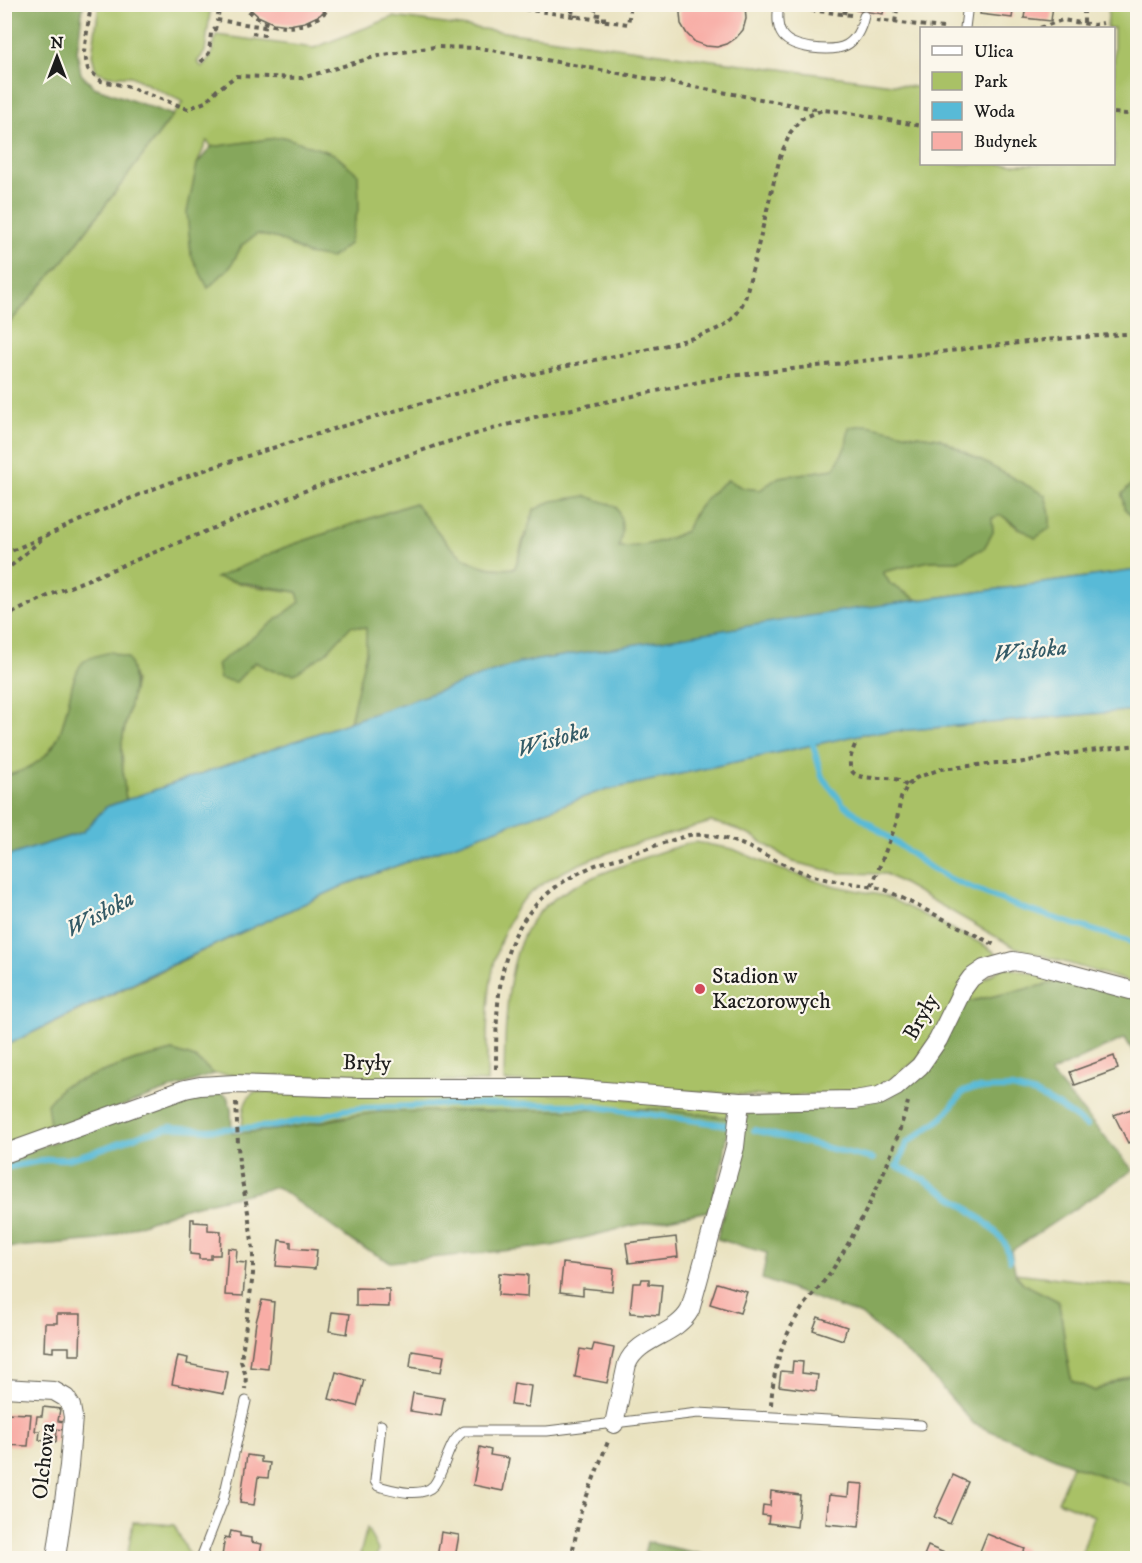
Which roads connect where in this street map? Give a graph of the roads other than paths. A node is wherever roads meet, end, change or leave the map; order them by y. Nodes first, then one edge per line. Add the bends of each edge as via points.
1 (968, 4) edge
2 (781, 5) edge
3 (864, 16) dead end
4 (965, 27) edge
5 (1137, 992) edge
6 (740, 1102) junction
7 (4, 1154) edge
8 (4, 1388) edge
9 (246, 1401) road end
10 (614, 1424) junction
11 (381, 1425) dead end
12 (921, 1425) dead end
13 (56, 1558) edge
14 (201, 1558) edge

1 - 4 lane
2 - 3 lane via 777,21 784,38 792,44 831,50 854,39
5 - 6 street, Bryły via 1037,965 1005,963 971,978 938,1040 914,1072 879,1096
6 - 7 street, Bryły via 568,1088 200,1086
6 - 10 street via 735,1147 690,1310 680,1323 631,1355
8 - 13 street, Olchowa via 54,1391 71,1406 69,1466
9 - 14 lane via 223,1501
10 - 11 lane via 547,1431 464,1431 451,1446 436,1482 431,1488 414,1492 378,1486 375,1481
10 - 12 lane via 698,1413

